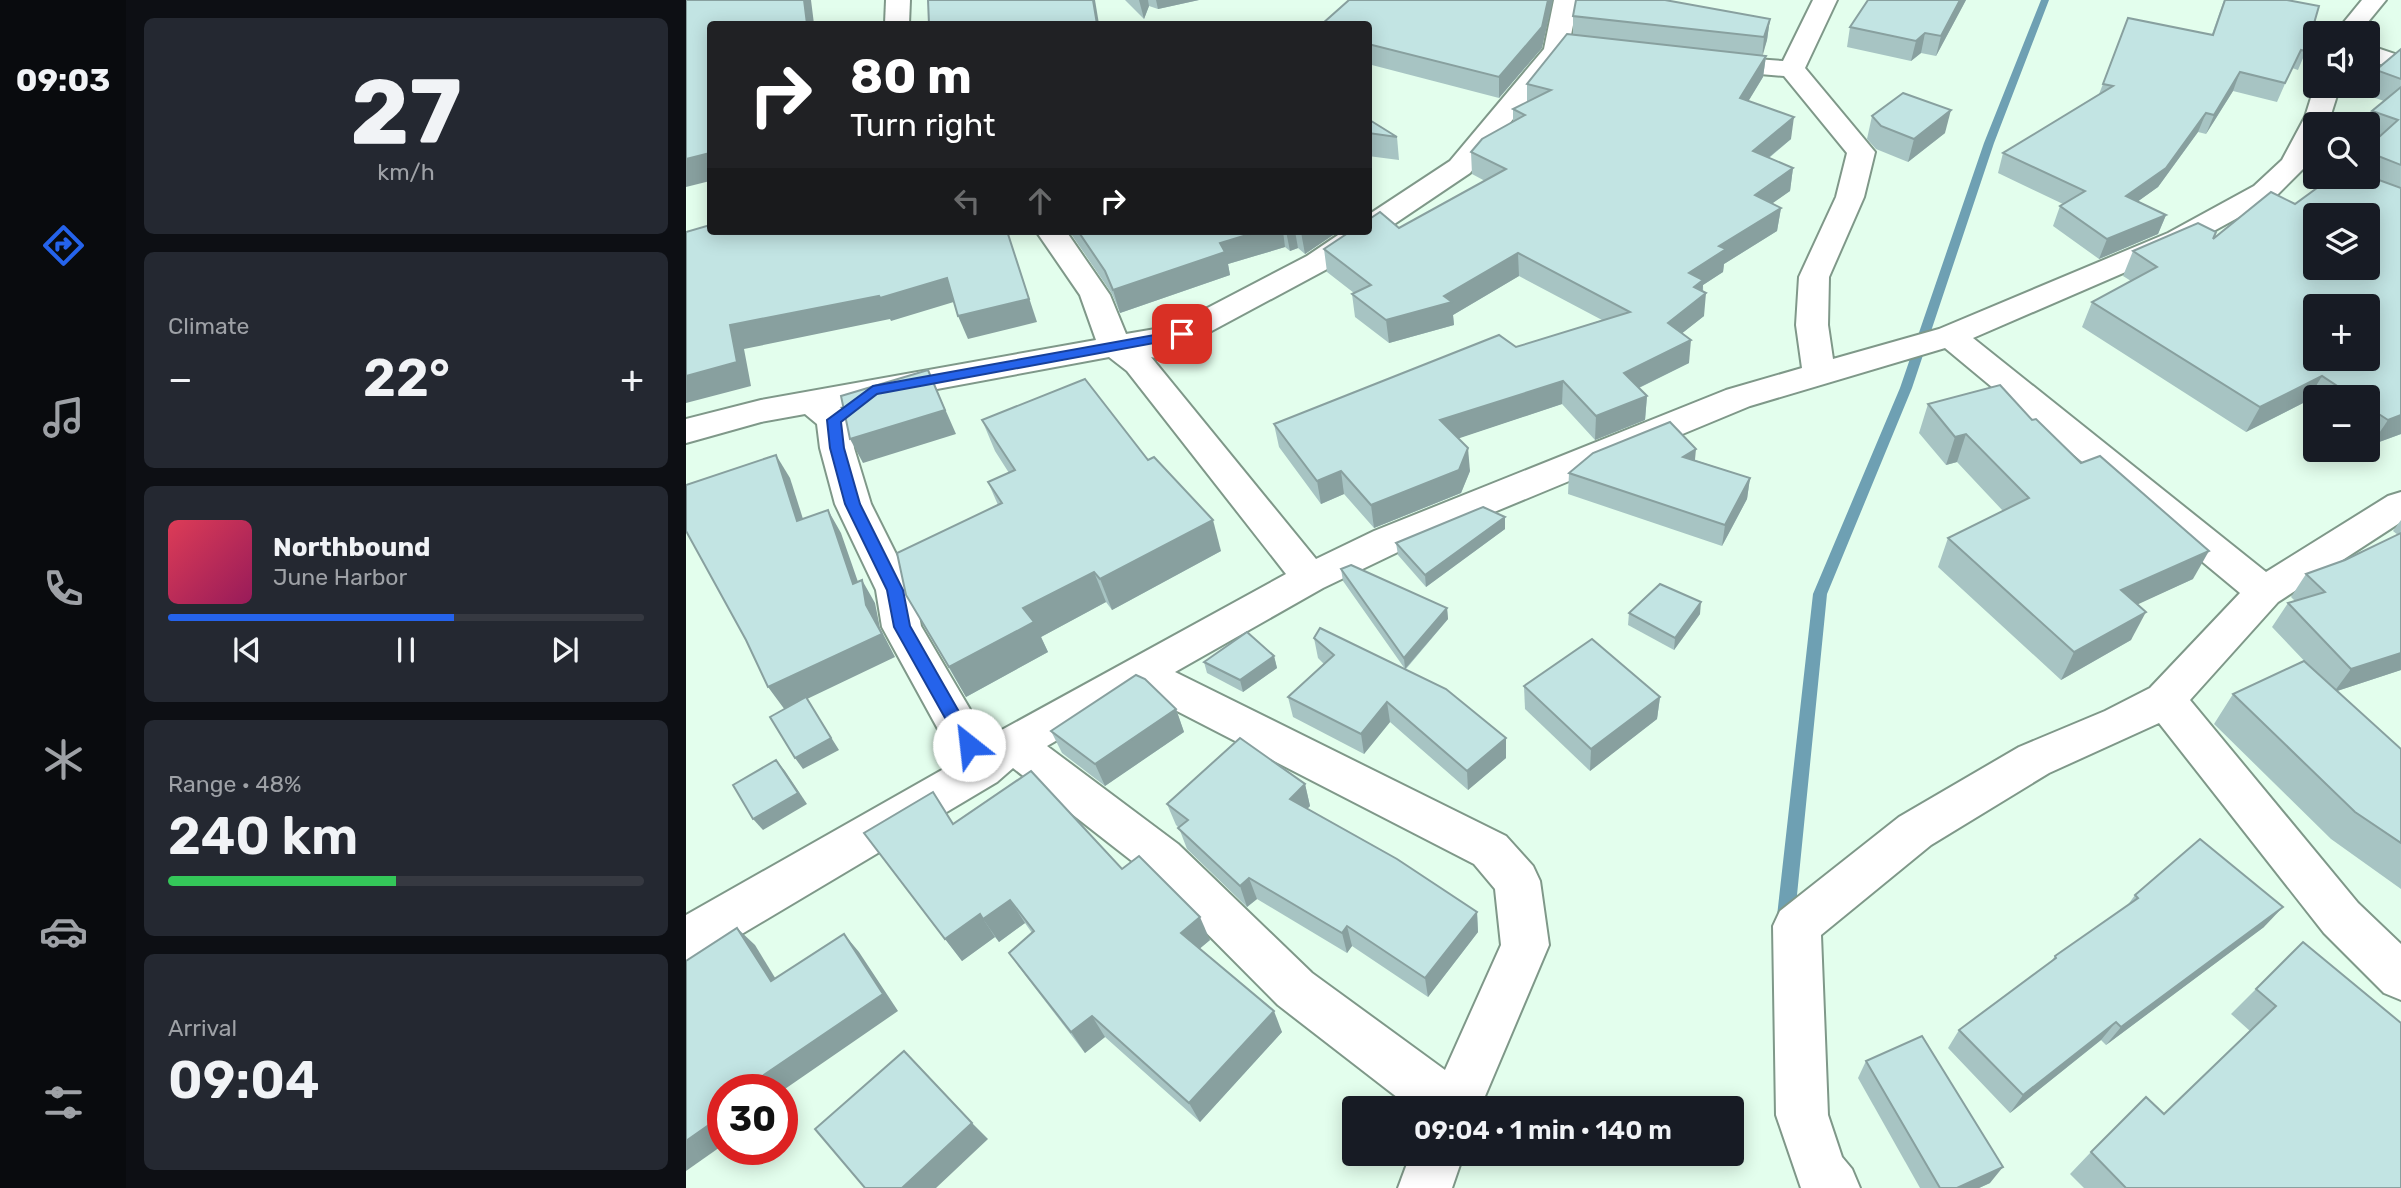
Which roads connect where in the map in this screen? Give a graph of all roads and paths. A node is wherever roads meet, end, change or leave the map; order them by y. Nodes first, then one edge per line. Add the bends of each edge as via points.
1 (898, 0) edge
2 (1566, 0) edge
3 (1825, 0) edge
4 (2374, 0) edge
5 (897, 21) edge
6 (2357, 21) edge
7 (1557, 45) junction
8 (1584, 48) edge
9 (2380, 56) edge
10 (1693, 61) edge
11 (2401, 64) edge
12 (1792, 69) junction
13 (2303, 175) edge
14 (2356, 189) edge
15 (2401, 207) edge
16 (1372, 226) edge
17 (1054, 235) edge
18 (1358, 235) edge
19 (1950, 336) junction
20 (1127, 355) junction
21 (1819, 374) junction
22 (823, 411) junction
23 (686, 431) edge
24 (2401, 505) edge
25 (1310, 578) junction
26 (2264, 592) junction
27 (1139, 673) junction
28 (2165, 700) junction
29 (998, 756) junction
30 (686, 941) edge
31 (2401, 977) edge
32 (1438, 1096) edge
33 (1459, 1096) edge
34 (1433, 1166) edge
35 (1425, 1188) edge
36 (1833, 1188) edge

1 - 5 street
2 - 7 street
3 - 12 street
4 - 6 street
7 - 8 street
7 - 16 street via 1460,167
9 - 11 street
10 - 12 street
12 - 21 street via 1861,152 1850,197 1815,277 1812,325
13 - 19 street via 2178,239
14 - 15 street
17 - 20 street
18 - 20 street via 1318,262 1182,334
19 - 21 street
19 - 26 street
20 - 22 street via 873,390
20 - 25 street
21 - 25 street via 1738,398 1565,467
22 - 23 street via 761,411
22 - 29 street via 853,504 895,590 902,627
24 - 26 street
25 - 27 street
26 - 28 street
27 - 29 street
27 - 33 street via 1490,850 1517,881 1525,944
28 - 31 street via 2341,918
28 - 36 street via 2034,760 1915,831 1797,926 1802,1115 1821,1173
29 - 30 street
29 - 32 street via 1162,858 1294,989
34 - 35 street

